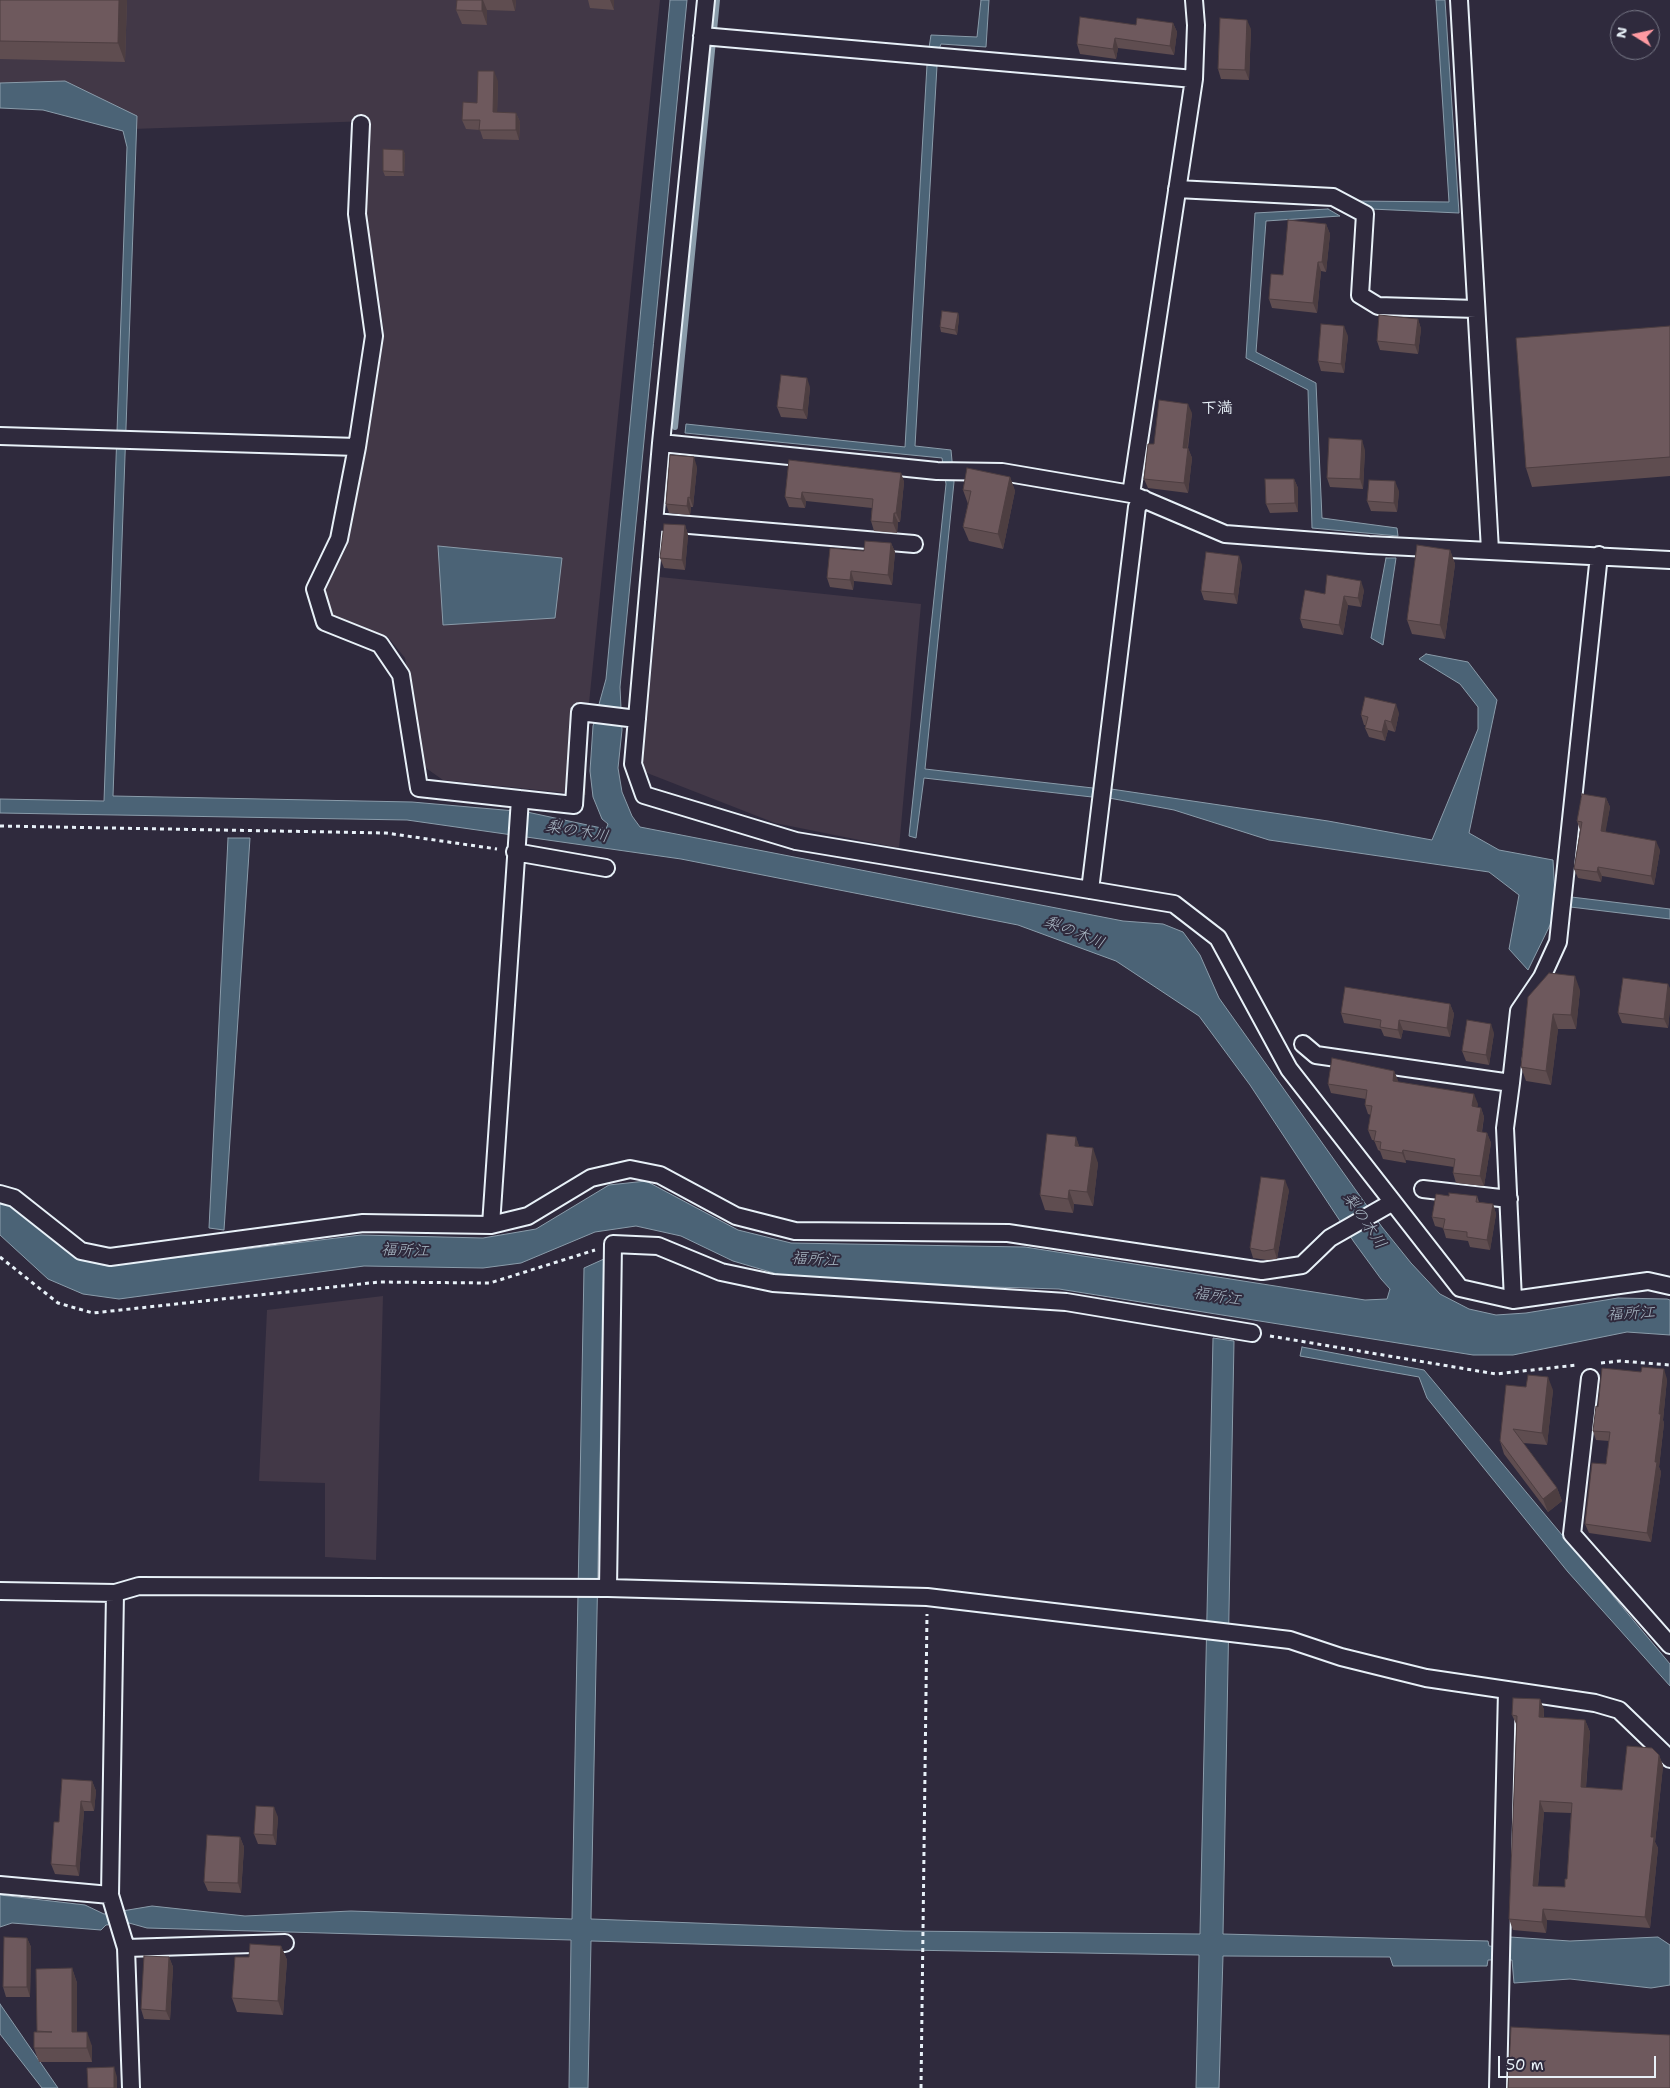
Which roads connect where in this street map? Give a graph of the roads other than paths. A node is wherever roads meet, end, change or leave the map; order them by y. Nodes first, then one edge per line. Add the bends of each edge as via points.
1 (706, 0) edge
2 (1194, 0) edge
3 (1459, 0) edge
4 (702, 36) junction
5 (1194, 79) junction
6 (361, 124) dead end
7 (1178, 189) junction
8 (1476, 309) junction
9 (0, 436) edge
10 (661, 443) junction
11 (357, 447) junction
12 (1138, 497) junction
13 (654, 522) junction
14 (914, 544) dead end
15 (1490, 550) junction
16 (1599, 556) junction
17 (1670, 560) edge
18 (637, 718) junction
19 (520, 799) junction
20 (515, 852) junction
21 (606, 868) dead end
22 (1090, 890) junction
23 (1303, 1044) dead end
24 (1511, 1083) junction
25 (1423, 1189) dead end
26 (0, 1194) edge
27 (1508, 1199) junction
28 (1394, 1202) junction
29 (491, 1224) junction
30 (1670, 1286) edge
31 (1513, 1300) junction
32 (1252, 1333) road end
33 (1588, 1369) road end
34 (608, 1588) junction
35 (0, 1591) edge
36 (115, 1593) junction
37 (1670, 1640) edge
38 (1507, 1690) junction
39 (1670, 1759) edge
40 (0, 1884) edge
41 (111, 1900) junction
42 (124, 1941) junction
43 (285, 1943) dead end
44 (131, 2088) edge
45 (1498, 2088) edge

1 - 4 street
2 - 5 street
3 - 8 street
4 - 5 street
4 - 10 street
5 - 7 street
6 - 11 street via 357,214 374,336
7 - 8 street via 1333,197 1365,214 1360,295 1378,306
7 - 12 street
8 - 15 street
9 - 11 street
10 - 12 street via 937,471 1002,472
10 - 13 street
11 - 19 street via 339,539 315,589 325,622 380,644 401,676 419,788
12 - 15 street via 1225,534
12 - 22 street
13 - 14 street
13 - 18 street
15 - 16 street
16 - 17 street
16 - 24 street via 1558,942 1542,976 1519,1011
18 - 19 street via 580,712 574,805
18 - 22 street via 633,764 644,795 796,841
19 - 20 street
20 - 21 street
20 - 29 street
22 - 28 street via 1174,904 1218,938 1290,1069
23 - 24 street via 1316,1055
24 - 27 street via 1505,1128
25 - 27 street
26 - 29 street via 14,1198 81,1251 110,1257 363,1222
27 - 31 street
28 - 29 street via 1330,1238 1302,1265 1262,1271 1008,1232 794,1231 736,1216 660,1175 630,1169 591,1178 528,1216
28 - 31 street via 1460,1288
30 - 31 street via 1648,1281
32 - 34 street via 1066,1302 773,1283 720,1272 658,1246 613,1244
33 - 37 street via 1572,1534
34 - 36 street via 139,1586
34 - 38 street via 927,1597 1290,1640 1341,1657 1426,1678
35 - 36 street
36 - 41 street
38 - 39 street via 1595,1703 1619,1710
38 - 45 street
40 - 41 street
41 - 42 street
42 - 43 street
42 - 44 street

